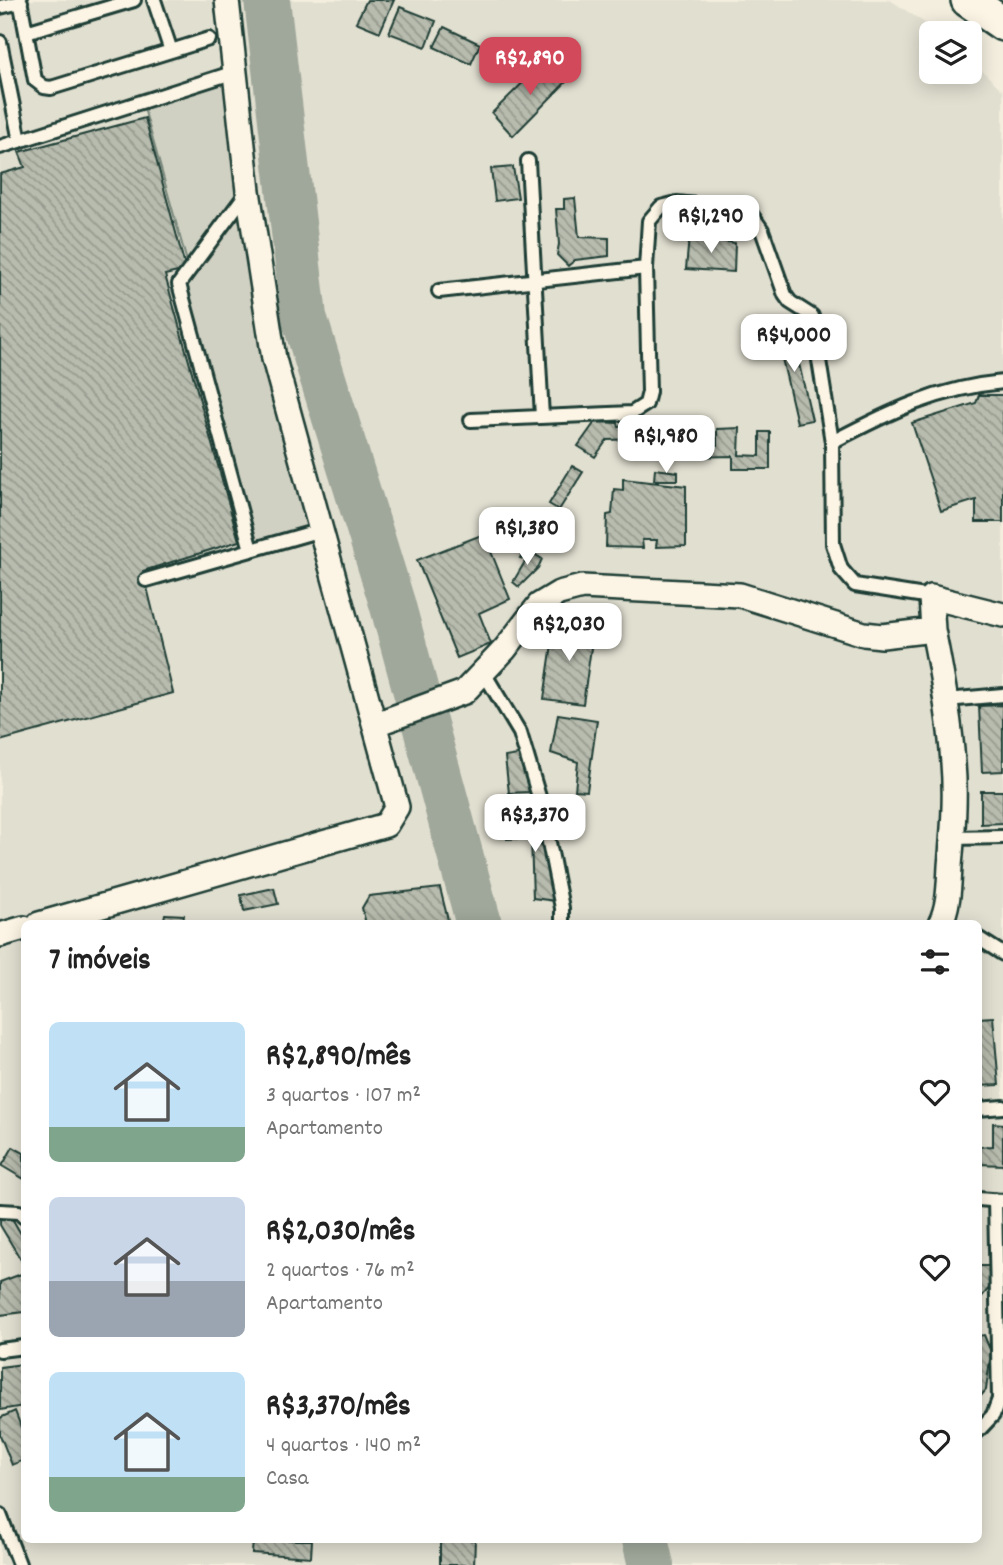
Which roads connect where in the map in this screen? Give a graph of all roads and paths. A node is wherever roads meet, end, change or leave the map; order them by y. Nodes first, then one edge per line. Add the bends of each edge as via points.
1 (134, 0) edge
2 (155, 0) edge
3 (227, 0) edge
4 (968, 0) edge
5 (21, 1) edge
6 (0, 7) edge
7 (1003, 24) edge
8 (26, 32) junction
9 (209, 39) dead end
10 (0, 42) edge
11 (171, 51) junction
12 (235, 72) junction
13 (19, 135) junction
14 (0, 147) edge
15 (528, 161) dead end
16 (248, 191) junction
17 (646, 268) junction
18 (534, 280) junction
19 (439, 291) dead end
20 (1003, 382) edge
21 (542, 417) junction
22 (471, 420) dead end
23 (832, 442) junction
24 (321, 530) junction
25 (251, 550) junction
26 (146, 580) dead end
27 (931, 597) junction
28 (1003, 615) edge
29 (933, 630) junction
30 (484, 673) junction
31 (1003, 695) edge
32 (946, 700) junction
33 (384, 722) junction
34 (1003, 837) edge
35 (953, 838) junction
36 (53, 920) edge
37 (562, 920) edge
38 (947, 920) edge
39 (21, 929) edge
40 (0, 935) edge
41 (982, 940) edge
42 (1003, 954) edge
43 (1003, 1107) edge
44 (982, 1110) edge
45 (999, 1200) edge
46 (0, 1211) edge
47 (21, 1214) edge
48 (21, 1347) edge
49 (0, 1350) edge
50 (982, 1427) edge
51 (0, 1515) edge
52 (19, 1564) edge

1 - 8 lane
2 - 11 lane
3 - 12 street
4 - 7 street
5 - 6 lane
5 - 8 lane
8 - 11 lane via 35,80 51,88
9 - 11 lane
10 - 13 lane
12 - 13 lane
12 - 16 street
13 - 14 lane
15 - 18 lane
16 - 24 street via 274,359
16 - 25 lane via 179,284
17 - 18 lane
17 - 21 lane via 646,404 632,413
17 - 23 lane via 649,221 660,207 677,203 751,214 762,230 785,295 812,316
18 - 19 lane
18 - 21 lane
20 - 23 lane via 952,390 893,410
21 - 22 lane
23 - 27 lane via 833,544 841,569 855,586
24 - 25 lane
24 - 33 street
25 - 26 lane
27 - 28 street
27 - 29 street
29 - 30 street via 864,634 740,595 582,587 539,605
29 - 32 street
30 - 33 street via 464,692
30 - 37 lane via 520,733 538,791
31 - 32 lane
32 - 35 street via 954,766
33 - 36 street via 397,807 386,825
34 - 35 lane
35 - 38 street
39 - 40 street
41 - 42 lane
43 - 44 lane
45 - 50 lane via 999,1399
46 - 47 lane
48 - 49 lane
51 - 52 lane

